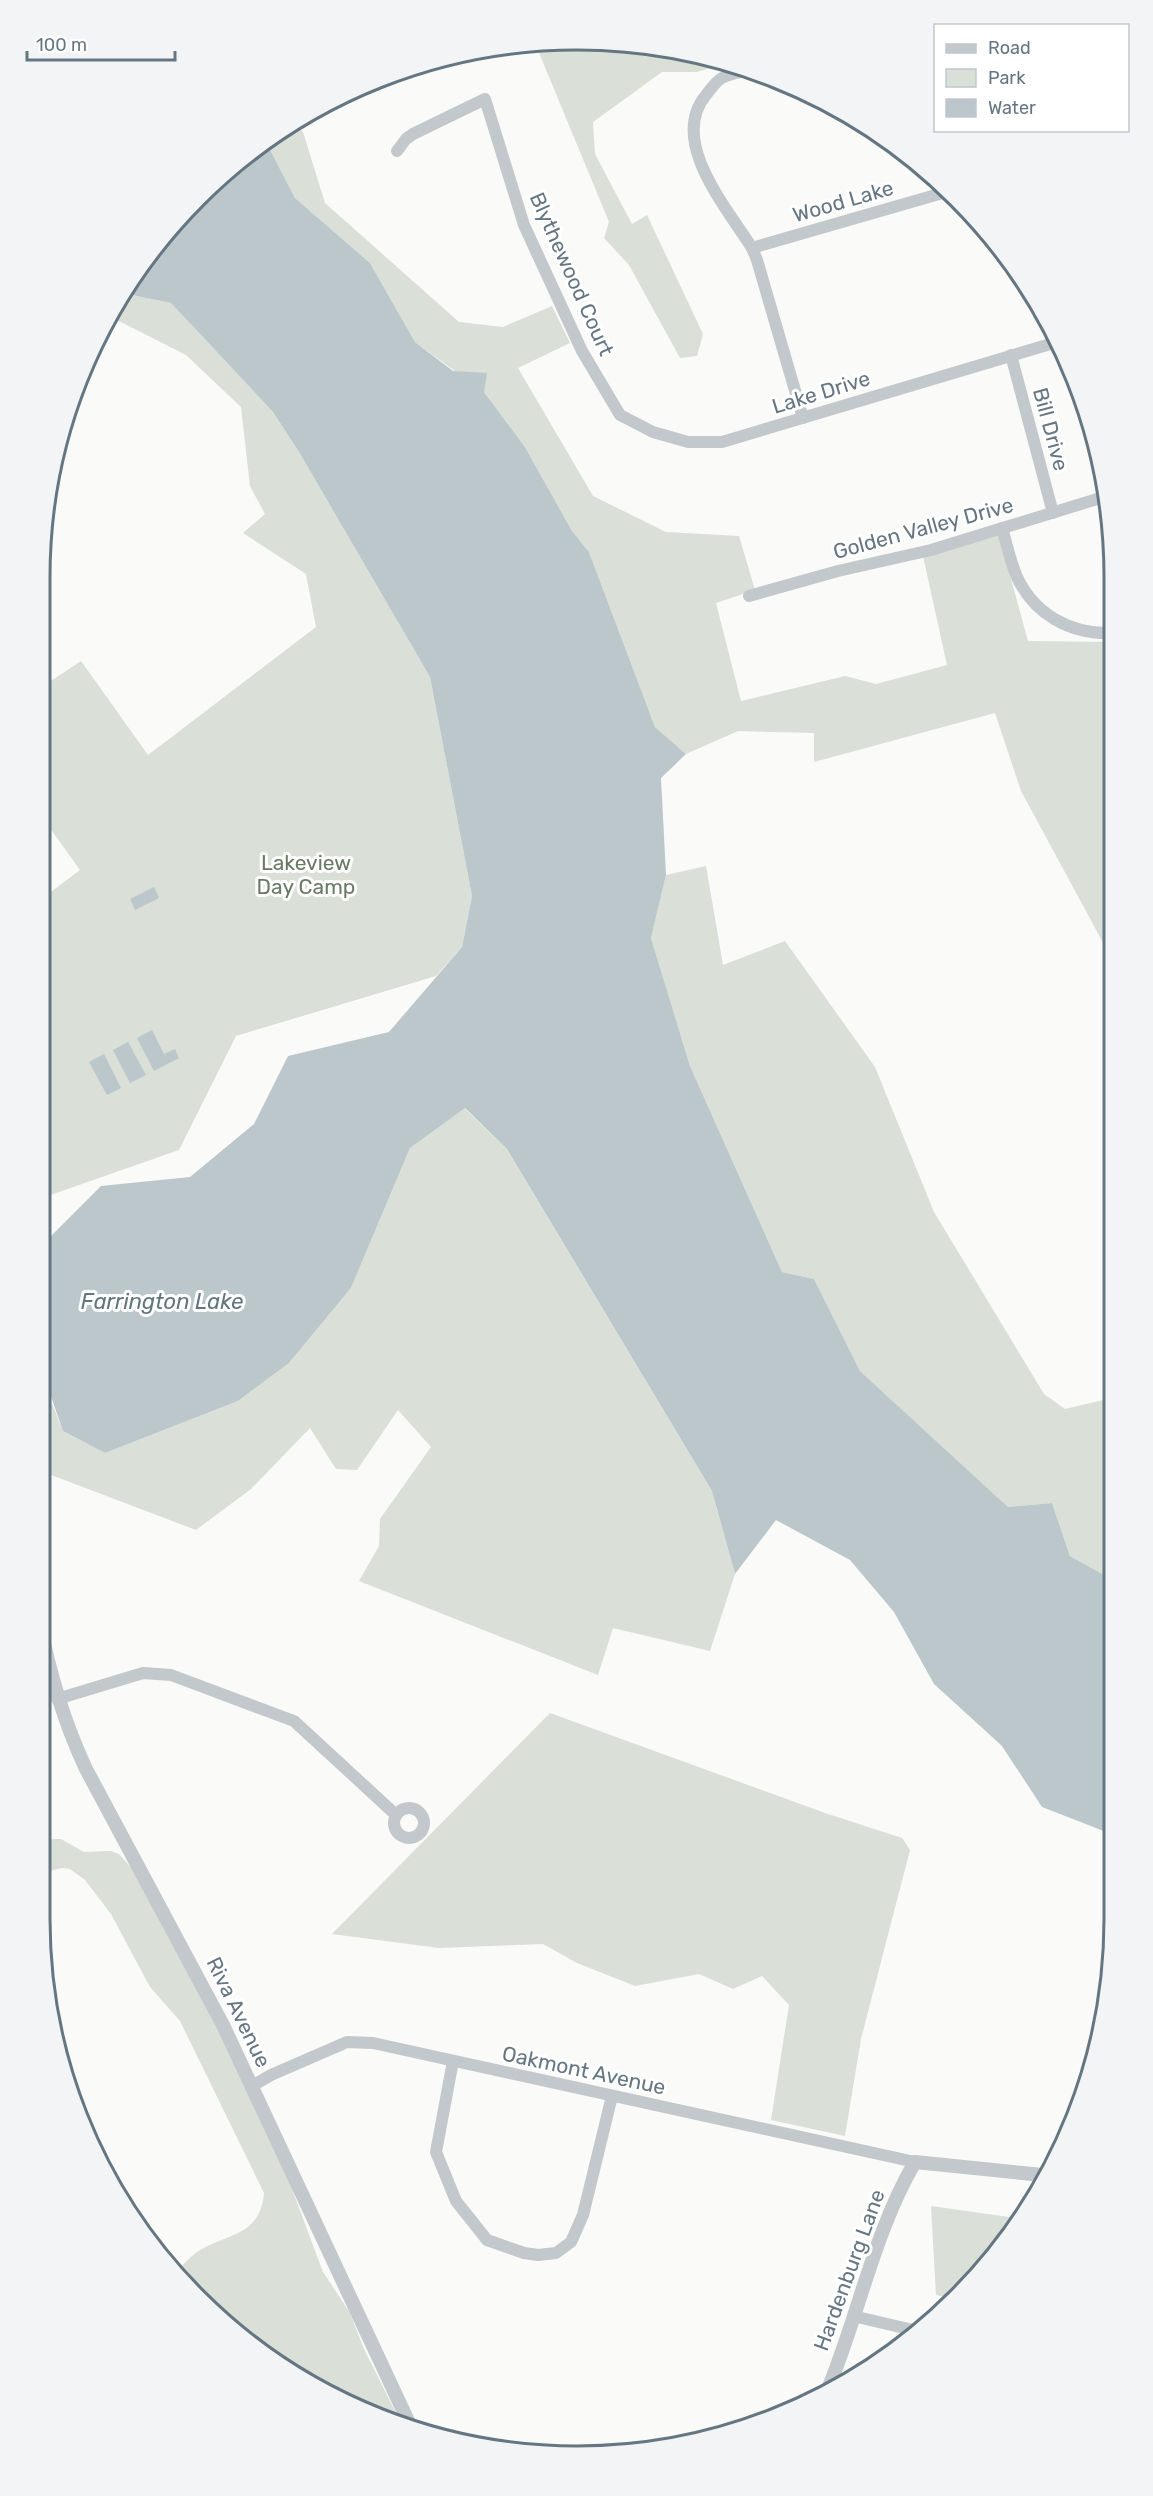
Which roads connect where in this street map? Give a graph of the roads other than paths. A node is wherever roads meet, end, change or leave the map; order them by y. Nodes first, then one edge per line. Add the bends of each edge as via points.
1 (735, 74) edge
2 (397, 151) dead end
3 (939, 194) edge
4 (752, 248) junction
5 (1050, 344) edge
6 (1011, 356) junction
7 (608, 394) joint
8 (803, 418) junction
9 (1097, 499) edge
10 (1053, 513) junction
11 (1002, 528) junction
12 (749, 596) dead end
13 (1104, 633) edge
14 (50, 1668) edge
15 (57, 1699) junction
16 (396, 1814) dead end
17 (453, 2061) junction
18 (252, 2086) junction
19 (612, 2096) junction
20 (915, 2162) junction
21 (1038, 2175) edge
22 (853, 2316) junction
23 (908, 2329) edge
24 (830, 2381) edge
25 (407, 2419) edge

1 - 4 street via 720,78 703,99 694,120 694,143 704,171
2 - 7 street, Blythewood Court via 413,134 485,99 524,225 582,351
3 - 4 street, Wood Lake
4 - 8 street
5 - 6 street, Lake Drive
6 - 8 street, Lake Drive
6 - 10 street, Bill Drive
7 - 8 street, Lake Drive via 620,415 653,432 688,442 722,442
9 - 10 street, Golden Valley Drive
10 - 11 street, Golden Valley Drive
11 - 12 street, Golden Valley Drive
11 - 13 street via 1017,576 1032,603 1060,624
14 - 15 street, Riva Avenue
15 - 16 street via 143,1673 171,1675 294,1721
15 - 18 street, Riva Avenue via 86,1769 185,1951
17 - 18 street, Oakmont Avenue via 373,2043 347,2042
17 - 19 street, Oakmont Avenue
17 - 19 street via 436,2152 456,2201 487,2240 524,2253 556,2253 571,2242 583,2215
18 - 25 street, Riva Avenue
19 - 20 street, Oakmont Avenue
20 - 21 street
20 - 22 street, Hardenburg Lane via 887,2221
22 - 23 street
22 - 24 street, Hardenburg Lane

